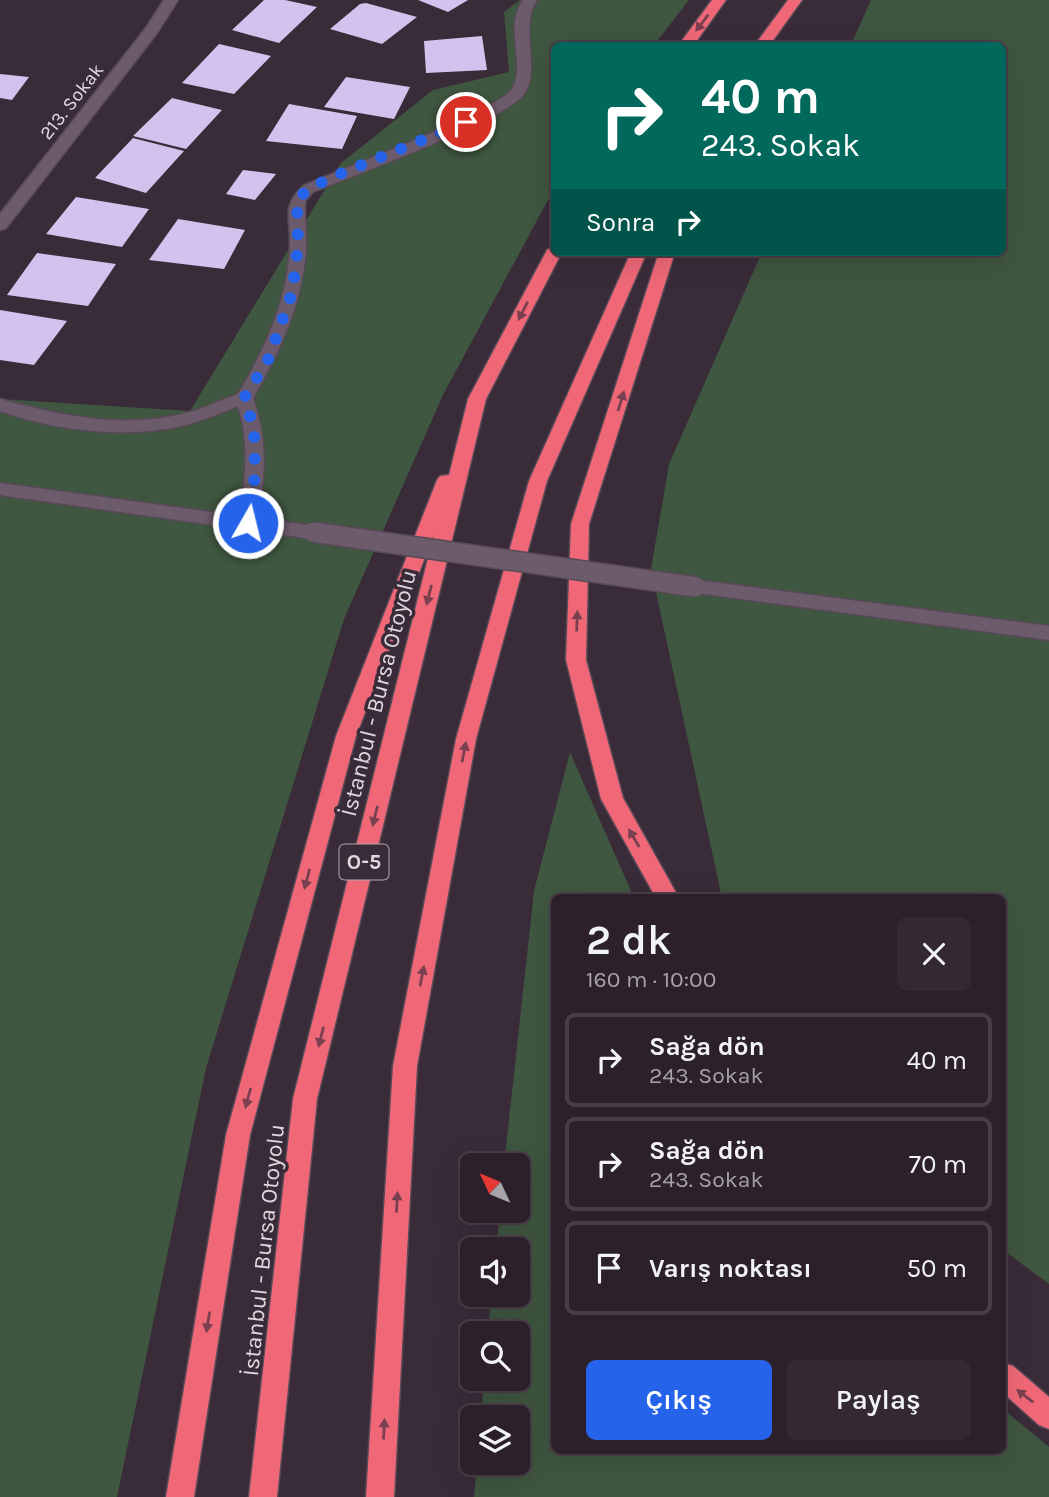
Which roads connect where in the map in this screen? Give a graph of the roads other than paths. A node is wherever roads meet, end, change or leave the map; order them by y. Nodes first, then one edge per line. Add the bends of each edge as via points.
1 (171, 0) edge
2 (530, 0) edge
3 (719, 0) edge
4 (795, 0) edge
5 (805, 0) edge
6 (688, 42) edge
7 (764, 42) edge
8 (780, 42) edge
9 (2, 221) edge
10 (552, 256) edge
11 (637, 256) edge
12 (666, 256) edge
13 (244, 398) junction
14 (477, 399) junction
15 (0, 405) edge
16 (0, 489) edge
17 (248, 523) junction
18 (1049, 633) edge
19 (666, 894) edge
20 (1006, 1379) edge
21 (1049, 1415) edge
22 (180, 1497) edge
23 (263, 1497) edge
24 (380, 1497) edge

1 - 9 street, 213. Sokak
2 - 13 street via 524,6 522,83 517,95 483,115 308,189 297,200 298,247 292,293 268,360
3 -> 6 highway
4 - 7 highway
5 - 8 highway
10 -> 14 highway, İstanbul - Bursa Otoyolu / O-5
24 -> 11 highway via 405,1066 466,739 538,481
19 -> 12 highway via 612,799 576,660 580,524
13 - 15 street via 182,420 130,428 21,414
13 - 17 street via 254,428 255,475
14 -> 22 highway via 346,736 238,1135
14 -> 23 highway, İstanbul - Bursa Otoyolu / O-5 via 305,1099
16 - 17 street
17 - 18 street, bridge
21 -> 20 highway

